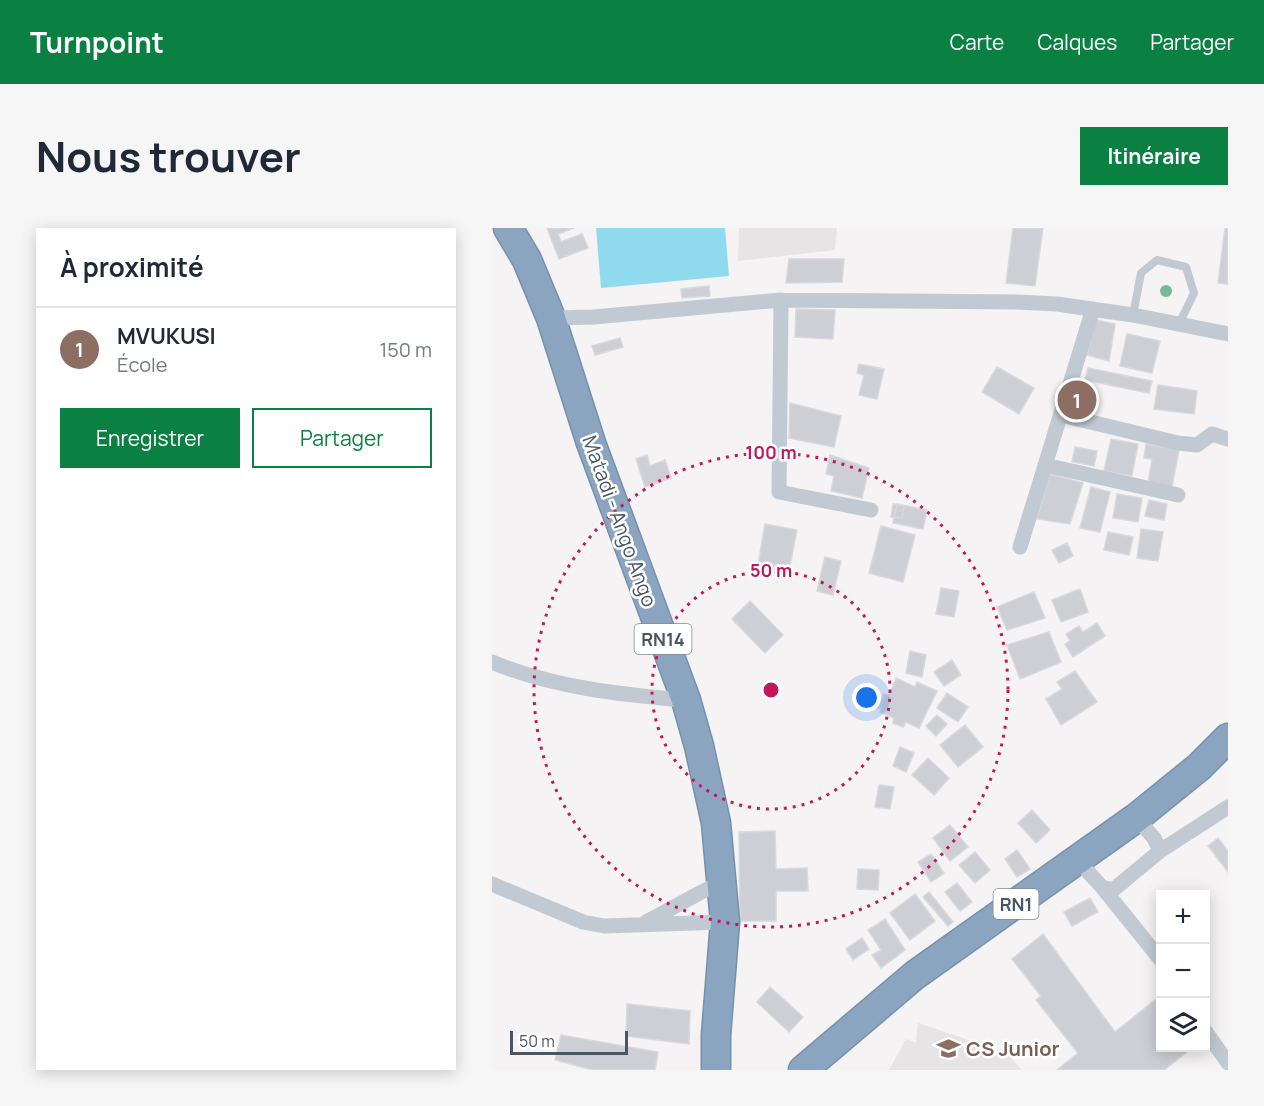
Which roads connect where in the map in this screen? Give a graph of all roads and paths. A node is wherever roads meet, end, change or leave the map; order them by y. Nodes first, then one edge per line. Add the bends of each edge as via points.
1 (508, 228) edge
2 (781, 300) junction
3 (1093, 309) junction
4 (1133, 315) junction
5 (551, 318) junction
6 (1179, 324) junction
7 (1228, 334) edge
8 (1061, 415) junction
9 (1228, 439) edge
10 (1045, 465) junction
11 (1178, 495) dead end
12 (872, 510) dead end
13 (1020, 547) dead end
14 (492, 662) edge
15 (686, 700) junction
16 (1228, 738) edge
17 (1228, 807) edge
18 (1136, 818) junction
19 (1160, 851) junction
20 (1078, 861) junction
21 (722, 881) junction
22 (492, 884) edge
23 (1102, 887) junction
24 (725, 922) junction
25 (643, 923) junction
26 (1156, 953) edge
27 (1210, 1035) edge
28 (1223, 1045) edge
29 (1228, 1063) edge
30 (719, 1068) edge
31 (803, 1070) edge

1 - 5 highway, Matadi - Ango Ango / RN14
2 - 3 street via 1017,302
2 - 5 street
2 - 12 street via 779,492
3 - 4 street
3 - 8 street
4 - 6 street
4 - 6 lane via 1141,273 1157,260 1186,267 1194,293
5 - 15 highway, Matadi - Ango Ango / RN14 via 591,443
6 - 7 street
8 - 9 street via 1178,443 1197,445 1212,434
8 - 10 street
10 - 11 street
10 - 13 street
14 - 15 street via 529,675 643,697
15 - 21 highway, Matadi - Ango Ango / RN14 via 716,823
16 - 18 highway, RN1
17 - 19 street
18 - 19 street
18 - 20 highway, RN1
19 - 23 street via 1113,890
20 - 23 street
20 - 31 highway, RN1 via 915,975
21 - 24 highway, Matadi - Ango Ango / RN14
21 - 25 street
22 - 25 street via 583,922 619,928
23 - 26 street
24 - 25 street
24 - 30 highway, Matadi - Ango Ango / RN14 via 716,1035
27 - 28 street
28 - 29 street

